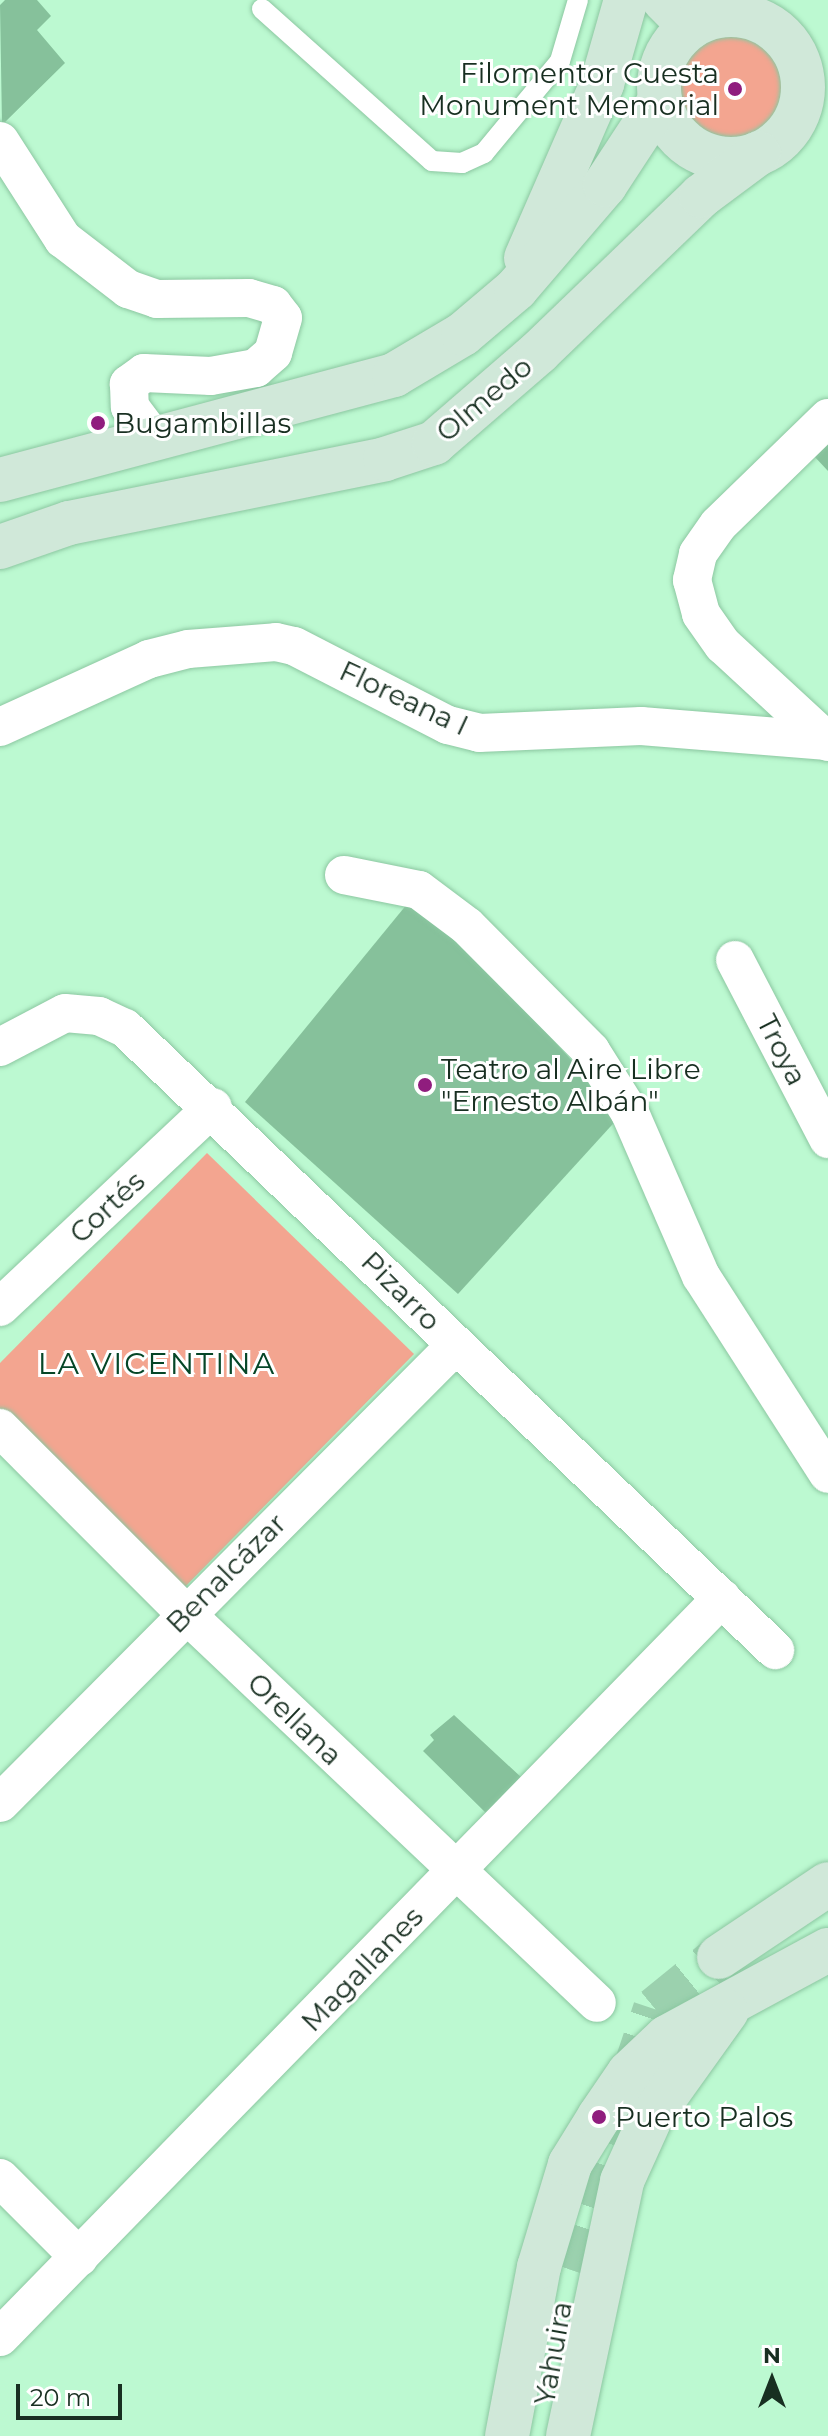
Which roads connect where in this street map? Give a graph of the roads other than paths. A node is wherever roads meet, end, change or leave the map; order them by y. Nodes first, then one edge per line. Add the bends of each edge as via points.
1 (578, 0) edge
2 (626, 0) edge
3 (641, 0) edge
4 (262, 9) dead end
5 (691, 12) edge
6 (659, 91) junction
7 (815, 104) edge
8 (0, 141) edge
9 (759, 153) junction
10 (516, 289) junction
11 (828, 418) edge
12 (152, 436) junction
13 (0, 480) edge
14 (0, 547) edge
15 (0, 727) edge
16 (828, 742) edge
17 (344, 875) dead end
18 (735, 960) dead end
19 (0, 1047) edge
20 (213, 1107) junction
21 (828, 1139) edge
22 (0, 1307) edge
23 (456, 1345) junction
24 (0, 1428) edge
25 (828, 1474) edge
26 (722, 1598) junction
27 (185, 1613) junction
28 (775, 1650) dead end
29 (0, 1803) edge
30 (456, 1873) junction
31 (828, 1884) edge
32 (828, 1950) edge
33 (719, 1957) tunnel mouth
34 (747, 1992) junction
35 (597, 2003) dead end
36 (0, 2178) edge
37 (79, 2257) junction
38 (568, 2269) tunnel mouth
39 (0, 2337) edge
40 (507, 2436) edge
41 (537, 2436) edge
42 (568, 2436) edge

1 - 4 lane via 560,61 484,153 462,163 432,161
2 - 10 main road via 602,84 533,238
3 - 6 main road
5 - 6 main road via 669,50
5 - 7 main road via 746,17 775,30
6 - 9 main road via 667,121 697,151 717,158
6 - 10 main road via 605,185
7 - 9 main road
8 - 12 street via 63,239 128,289 157,299 249,298 273,305 283,318 273,353 256,368 211,376 144,373 129,384 130,407
9 - 14 main road, Olmedo via 701,196 539,352 434,443 385,459 69,523
10 - 12 main road via 463,334 394,375
11 - 16 street via 718,525 698,554 692,580 701,614 723,645
12 - 13 main road
15 - 16 street, Floreana I via 149,659 188,649 276,642 294,646 448,725 479,733 641,726
17 - 25 street via 419,890 467,926 591,1051 630,1113 701,1276
18 - 21 street, Troya
19 - 20 street, Pizarro via 53,1016 99,1016 125,1028
20 - 22 street, Cortés
20 - 23 street, Pizarro
23 - 26 street, Pizarro
23 - 27 street, Benalcázar
24 - 27 street, Orellana
26 - 28 street, Pizarro
26 - 30 street, Magallanes
27 - 29 street, Benalcázar
27 - 30 street, Orellana
30 - 35 street, Orellana
30 - 37 street, Magallanes
31 - 33 main road
32 - 34 main road
34 - 40 main road via 667,2037 629,2073 570,2164 539,2267
34 - 42 main road via 715,2022 651,2117 622,2181
36 - 37 street
37 - 39 street, Magallanes
38 - 41 main road, Yahuira

